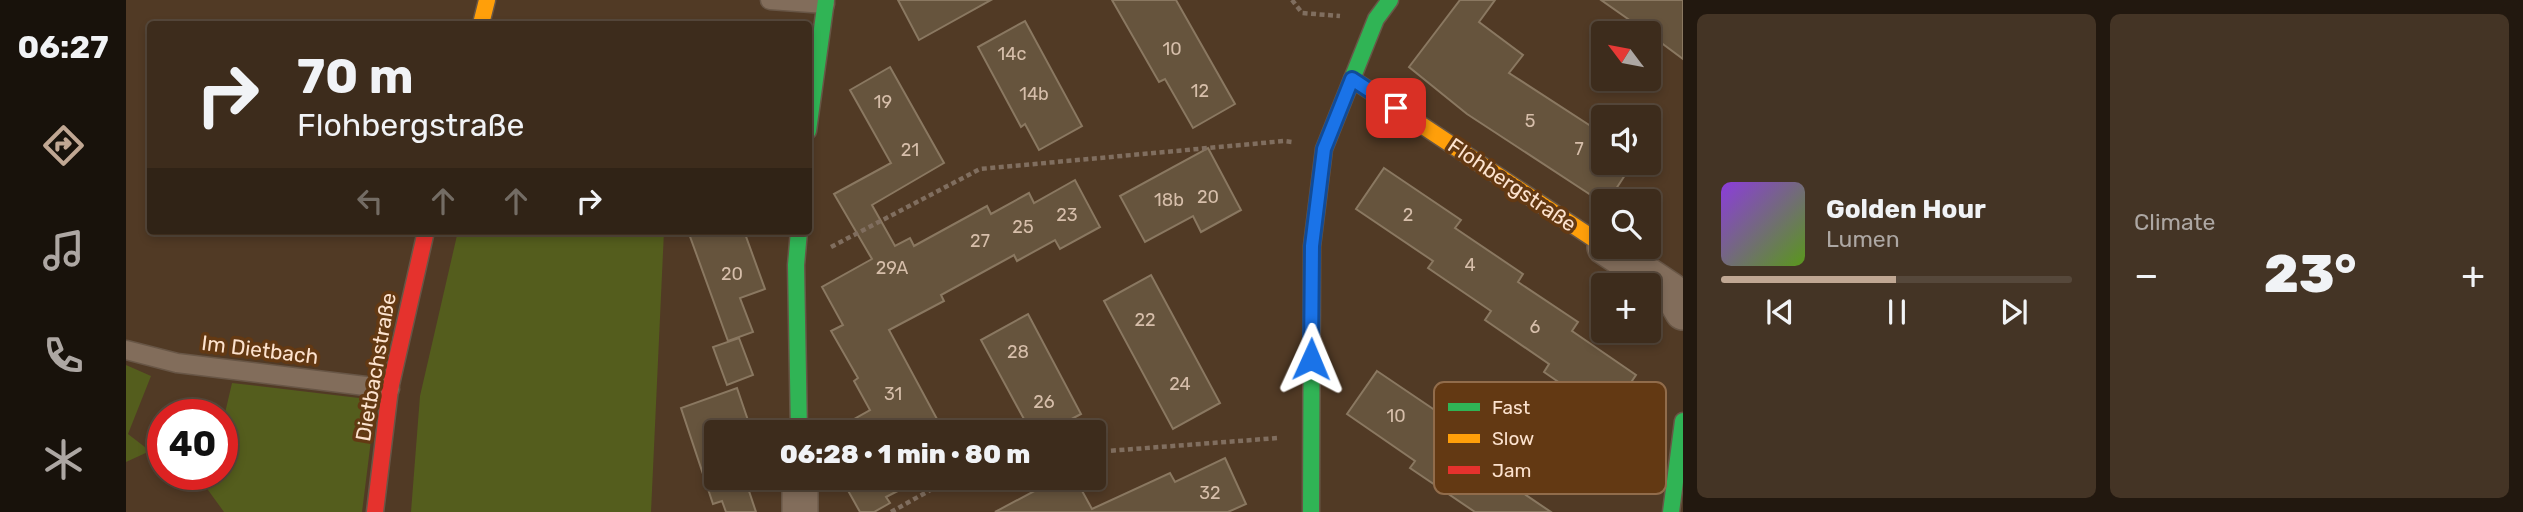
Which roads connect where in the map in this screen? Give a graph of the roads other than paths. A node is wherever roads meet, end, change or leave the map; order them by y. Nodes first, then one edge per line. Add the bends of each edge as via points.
1 (487, 0) edge
2 (770, 0) edge
3 (1390, 0) edge
4 (826, 2) edge
5 (482, 21) edge
6 (1352, 79) junction
7 (812, 102) edge
8 (425, 235) edge
9 (799, 235) edge
10 (1591, 237) edge
11 (1624, 259) edge
12 (1683, 312) edge
13 (126, 350) edge
14 (390, 389) junction
15 (799, 420) edge
16 (1683, 421) edge
17 (800, 490) edge
18 (375, 512) edge
19 (800, 512) edge
20 (1311, 512) edge
21 (1671, 512) edge

1 - 5 street
2 - 4 lane
3 - 6 street via 1376,19
4 - 7 street
6 - 10 street, Flohbergstraße
6 - 20 street via 1324,149 1312,246
8 - 14 street, Dietbachstraße
9 - 15 street
11 - 12 street, Flohbergstraße via 1670,290
13 - 14 lane, Im Dietbach via 177,363
14 - 18 street, Dietbachstraße
16 - 21 street
17 - 19 street

